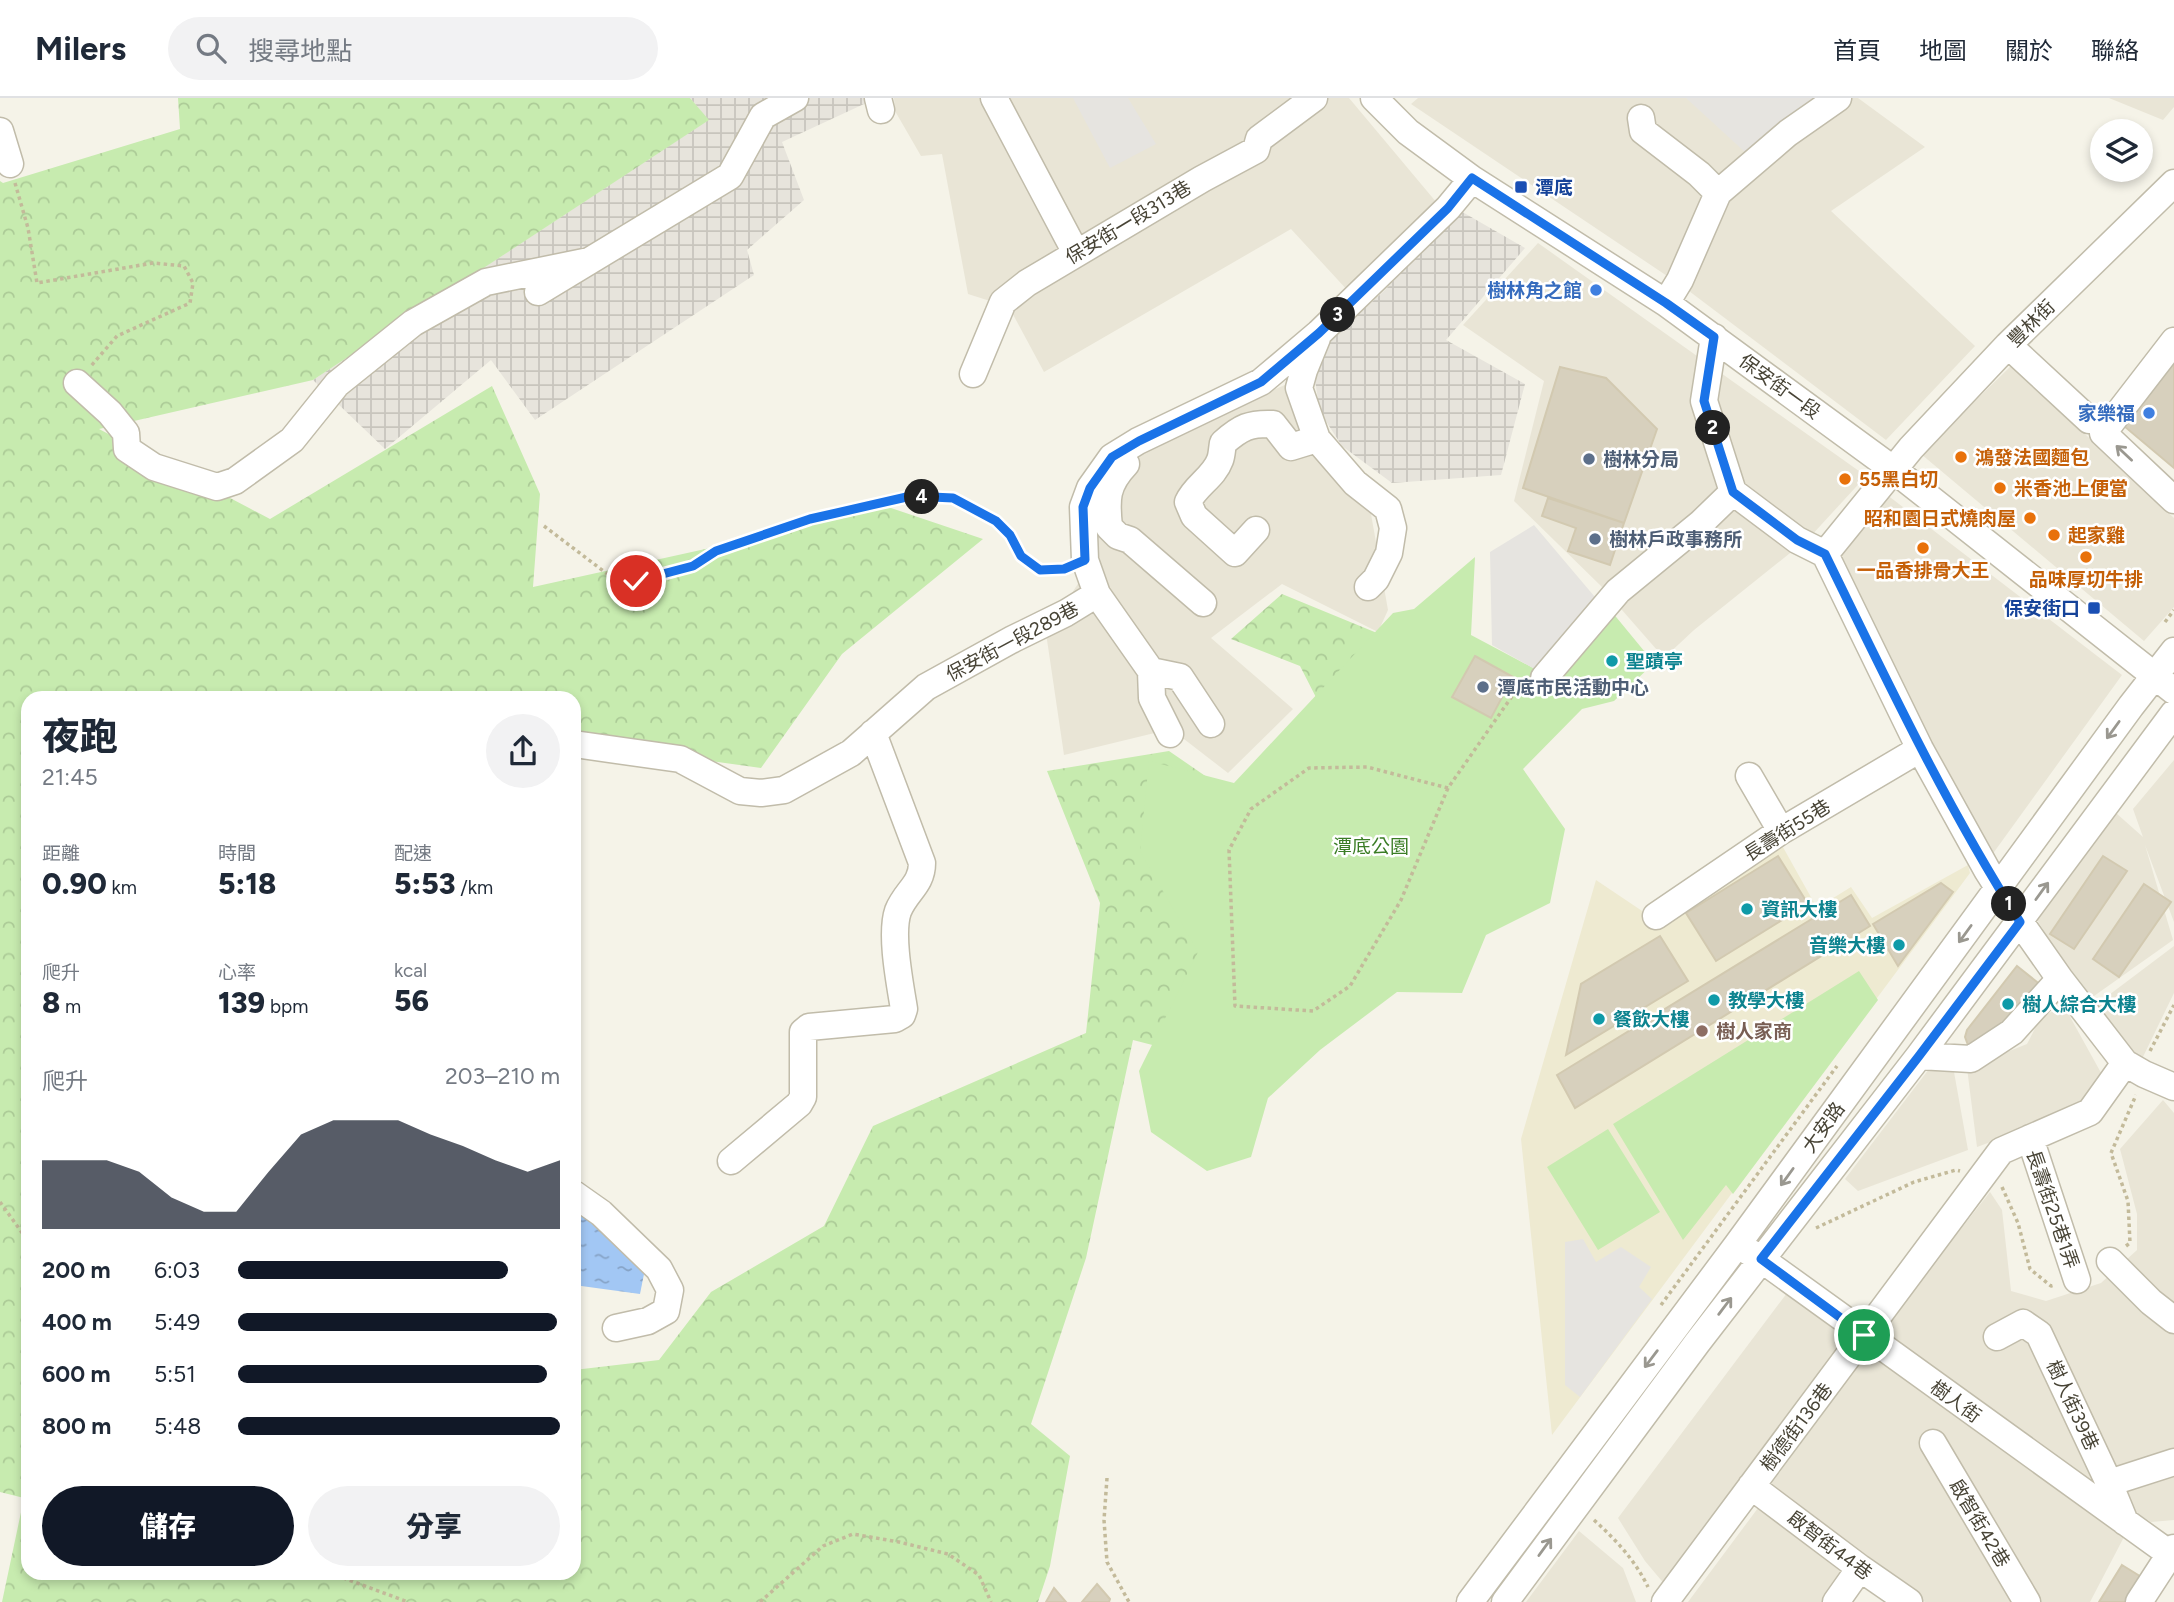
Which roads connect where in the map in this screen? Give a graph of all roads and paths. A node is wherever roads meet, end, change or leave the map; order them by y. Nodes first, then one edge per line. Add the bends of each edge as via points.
1 (796, 98) edge
2 (993, 98) edge
3 (1314, 98) edge
4 (1374, 98) edge
5 (1838, 98) edge
6 (1641, 118) dead end
7 (0, 131) edge
8 (10, 164) joint
9 (1472, 178) junction
10 (2174, 183) edge
11 (1718, 193) junction
12 (1076, 253) junction
13 (589, 261) junction
14 (538, 292) dead end
15 (1666, 303) junction
16 (1319, 333) junction
17 (1714, 337) junction
18 (2174, 341) edge
19 (2008, 345) junction
20 (973, 374) dead end
21 (77, 383) joint
22 (2090, 420) dead end
23 (1317, 439) junction
24 (1139, 441) junction
25 (1894, 470) junction
26 (1733, 492) junction
27 (2174, 500) edge
28 (544, 526) dead end
29 (1256, 530) dead end
30 (1825, 554) junction
31 (1085, 560) junction
32 (1368, 587) dead end
33 (1097, 594) junction
34 (1203, 603) dead end
35 (2174, 610) edge
36 (2165, 622) dead end
37 (2174, 651) edge
38 (1151, 671) junction
39 (1544, 678) joint
40 (2164, 683) edge
41 (2174, 713) edge
42 (1211, 724) dead end
43 (873, 733) junction
44 (1170, 734) dead end
45 (581, 745) edge
46 (1920, 749) junction
47 (1749, 776) dead end
48 (1448, 788) junction
49 (1781, 831) junction
50 (1998, 888) junction
51 (1656, 916) dead end
52 (2020, 922) junction
53 (2060, 979) junction
54 (1919, 1056) junction
55 (2125, 1063) junction
56 (2174, 1087) edge
57 (2029, 1138) junction
58 (731, 1161) dead end
59 (581, 1199) edge
60 (0, 1202) edge
61 (21, 1231) edge
62 (1737, 1245) junction
63 (1761, 1259) junction
64 (2110, 1261) dead end
65 (2077, 1280) dead end
66 (2174, 1320) edge
67 (616, 1328) dead end
68 (1864, 1335) junction
69 (1997, 1337) dead end
70 (1933, 1443) dead end
71 (2174, 1462) edge
72 (1107, 1478) dead end
73 (2109, 1483) junction
74 (1751, 1486) junction
75 (2124, 1522) junction
76 (2173, 1553) edge
77 (1860, 1569) junction
78 (349, 1580) edge
79 (408, 1602) edge
80 (760, 1602) edge
81 (991, 1602) edge
82 (1129, 1602) edge
83 (1470, 1602) edge
84 (1505, 1602) edge
85 (1665, 1602) edge
86 (1836, 1602) edge
87 (1909, 1602) edge
88 (2026, 1602) edge
89 (2139, 1602) edge

1 - 13 street via 763,116 730,176
2 - 12 street
3 - 12 street, 保安街一段313巷 via 1259,139 1256,150
4 - 9 street, 保安街一段 via 1408,132
5 - 11 street via 1788,133
6 - 11 street via 1643,131
7 - 8 street
8 - 21 path via 37,283 153,263 184,266 193,283 190,303 117,336
9 - 15 street, 保安街一段
9 - 16 street, 保安街一段289巷 via 1448,208
10 - 19 street, 豐林街
11 - 15 street
12 - 20 street, 保安街一段313巷 via 1003,302
13 - 14 street
13 - 21 street via 486,282 413,323 337,384 292,440 235,481 217,487 155,467 127,449 126,433
15 - 17 street, 保安街一段
16 - 23 street via 1299,388
16 - 24 street, 保安街一段289巷 via 1261,382
17 - 25 street, 保安街一段
17 - 26 street via 1704,401
27 -> 18 street via 2103,433
19 - 22 street
19 - 25 street, 豐林街
23 - 29 street via 1292,447 1273,424 1256,424 1239,429 1223,443 1220,462 1188,502 1194,516 1235,553
23 - 32 street via 1355,483 1388,509 1393,528 1389,553
24 - 31 street, 保安街一段289巷 via 1112,457 1090,488 1083,507
24 - 34 street via 1136,452 1114,477 1107,503 1109,527
25 - 30 street, 豐林街
25 - 40 street, 保安街一段
26 - 30 street via 1797,540
26 - 39 street via 1618,591
28 - 31 path via 610,576 636,581 693,566 716,551 810,519 911,496 953,498 996,521 1021,556 1040,570 1064,569
30 - 46 street
31 - 33 street, 保安街一段289巷
33 - 38 street
33 - 43 street, 保安街一段289巷 via 926,687
35 - 36 path
37 - 40 street, 大安路
38 - 42 street via 1180,677
38 - 44 street via 1152,698
39 - 48 path via 1522,681
40 -> 50 street, 大安路
52 -> 41 street, 大安路
43 - 45 street, 保安街一段289巷 via 820,771 784,790 761,793 740,791 680,759
43 - 58 street via 922,863 922,876 897,915 896,955 904,1009 895,1019 808,1027 803,1032 803,1097 799,1104
46 - 49 street, 長壽街55巷
46 - 50 street
47 - 49 street
48 - 48 path via 1402,900 1350,986 1312,1011 1235,1006 1229,850 1251,809 1308,768 1367,766
49 - 51 street, 長壽街55巷
50 - 52 street
50 -> 62 street, 大安路
52 - 53 street
52 - 54 street, 大安路
53 - 54 street via 2012,1032 1971,1059
53 - 55 street
54 - 63 street, 大安路
55 - 56 street
55 - 57 street via 2090,1112
57 - 65 street, 長壽街25巷1弄
57 - 68 street, 樹德街136巷 via 2001,1151
59 - 67 street via 659,1269 670,1290 666,1311 648,1321
60 - 61 path
62 - 63 street, 樹人街
62 -> 83 street, 大安路
63 - 68 street, 樹人街
84 -> 63 street, 大安路
64 - 66 street
68 - 74 street, 樹德街136巷
68 - 75 street, 樹人街
69 - 73 street, 樹人街39巷 via 2023,1323 2039,1334
70 - 88 street, 啟智街42巷
71 - 73 street
72 - 82 path via 1107,1562
73 - 75 street, 樹人街39巷
74 - 77 street, 啟智街44巷
74 - 85 street, 樹德街136巷
75 - 76 street, 樹人街
76 - 89 street
77 - 86 street
77 - 87 street, 啟智街44巷
78 - 79 path
80 - 81 path via 823,1546 853,1534 948,1555 979,1576

